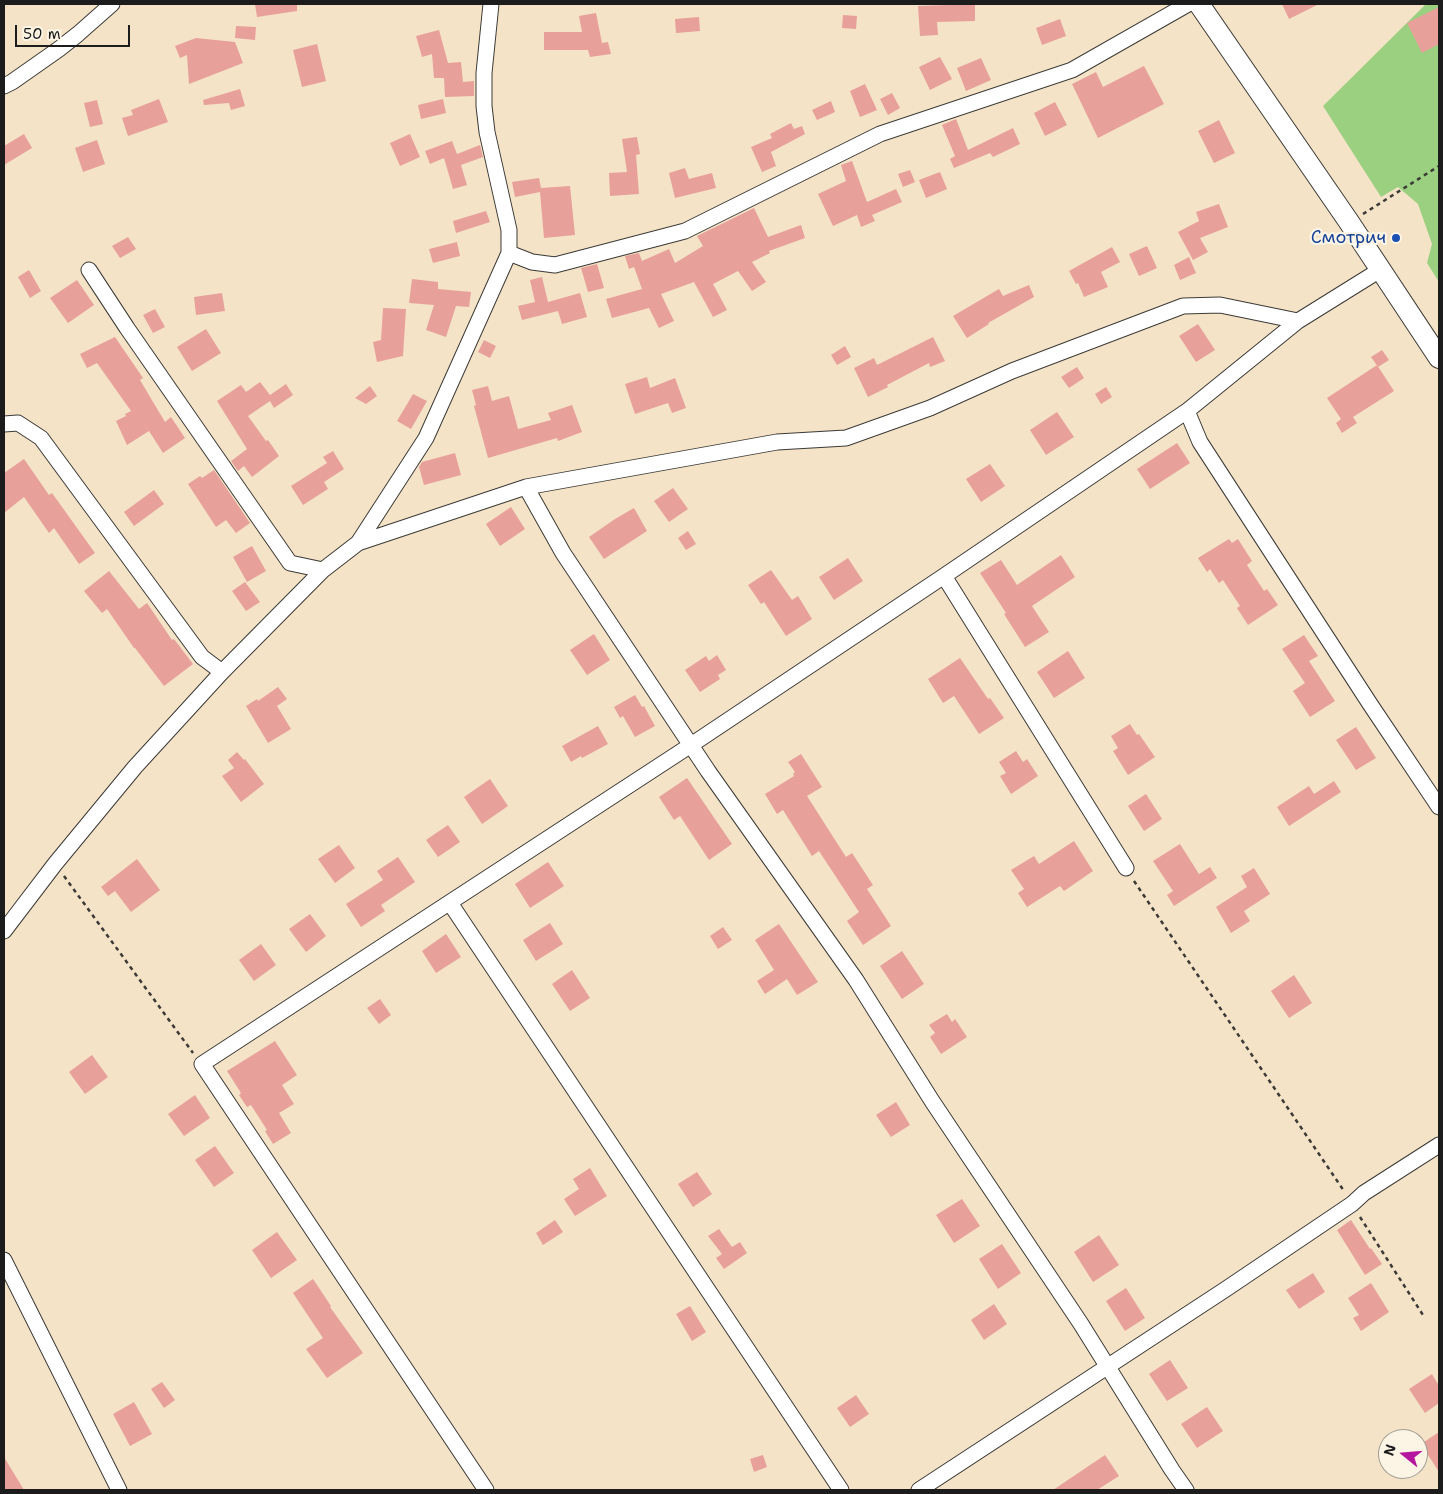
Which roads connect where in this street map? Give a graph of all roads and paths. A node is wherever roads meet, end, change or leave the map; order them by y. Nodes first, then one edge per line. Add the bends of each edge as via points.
1 (112, 4) edge
2 (491, 4) edge
3 (1188, 4) edge
4 (1199, 4) edge
5 (4, 86) edge
6 (1439, 166) edge
7 (1349, 222) junction
8 (509, 253) junction
9 (89, 270) dead end
10 (1380, 270) junction
11 (1298, 321) junction
12 (1439, 358) edge
13 (1187, 411) junction
14 (4, 424) edge
15 (526, 487) junction
16 (358, 543) junction
17 (323, 570) junction
18 (944, 576) junction
19 (222, 672) junction
20 (691, 745) junction
21 (1439, 808) edge
22 (55, 864) junction
23 (1126, 868) joint
24 (450, 903) junction
25 (4, 931) edge
26 (202, 1064) junction
27 (1439, 1145) edge
28 (1352, 1204) junction
29 (4, 1260) edge
30 (1423, 1315) dead end
31 (1107, 1366) junction
32 (119, 1490) edge
33 (486, 1490) edge
34 (841, 1490) edge
35 (920, 1490) edge
36 (1186, 1490) edge

1 - 5 street via 72,39
2 - 8 street via 484,106 509,230
3 - 8 street via 1072,70 880,134 685,231 555,264 532,262
4 - 7 main road
6 - 7 path
7 - 10 main road
8 - 16 street via 426,438
9 - 17 street via 290,563
10 - 11 street
10 - 12 main road
11 - 13 street
11 - 15 street via 1220,305 1183,306 1012,371 930,408 846,438 777,442
13 - 18 street
13 - 21 street via 1205,451
14 - 19 street via 18,423 40,438 202,657
15 - 16 street
15 - 20 street via 563,553
16 - 17 street
17 - 19 street
18 - 20 street
18 - 23 street
19 - 22 street via 135,767
20 - 24 street
20 - 31 street via 856,980
22 - 25 street
22 - 26 path
23 - 28 path
24 - 26 street
24 - 34 street
26 - 33 street
27 - 28 street
28 - 30 path
28 - 31 street
29 - 32 street
31 - 35 street
31 - 36 street

